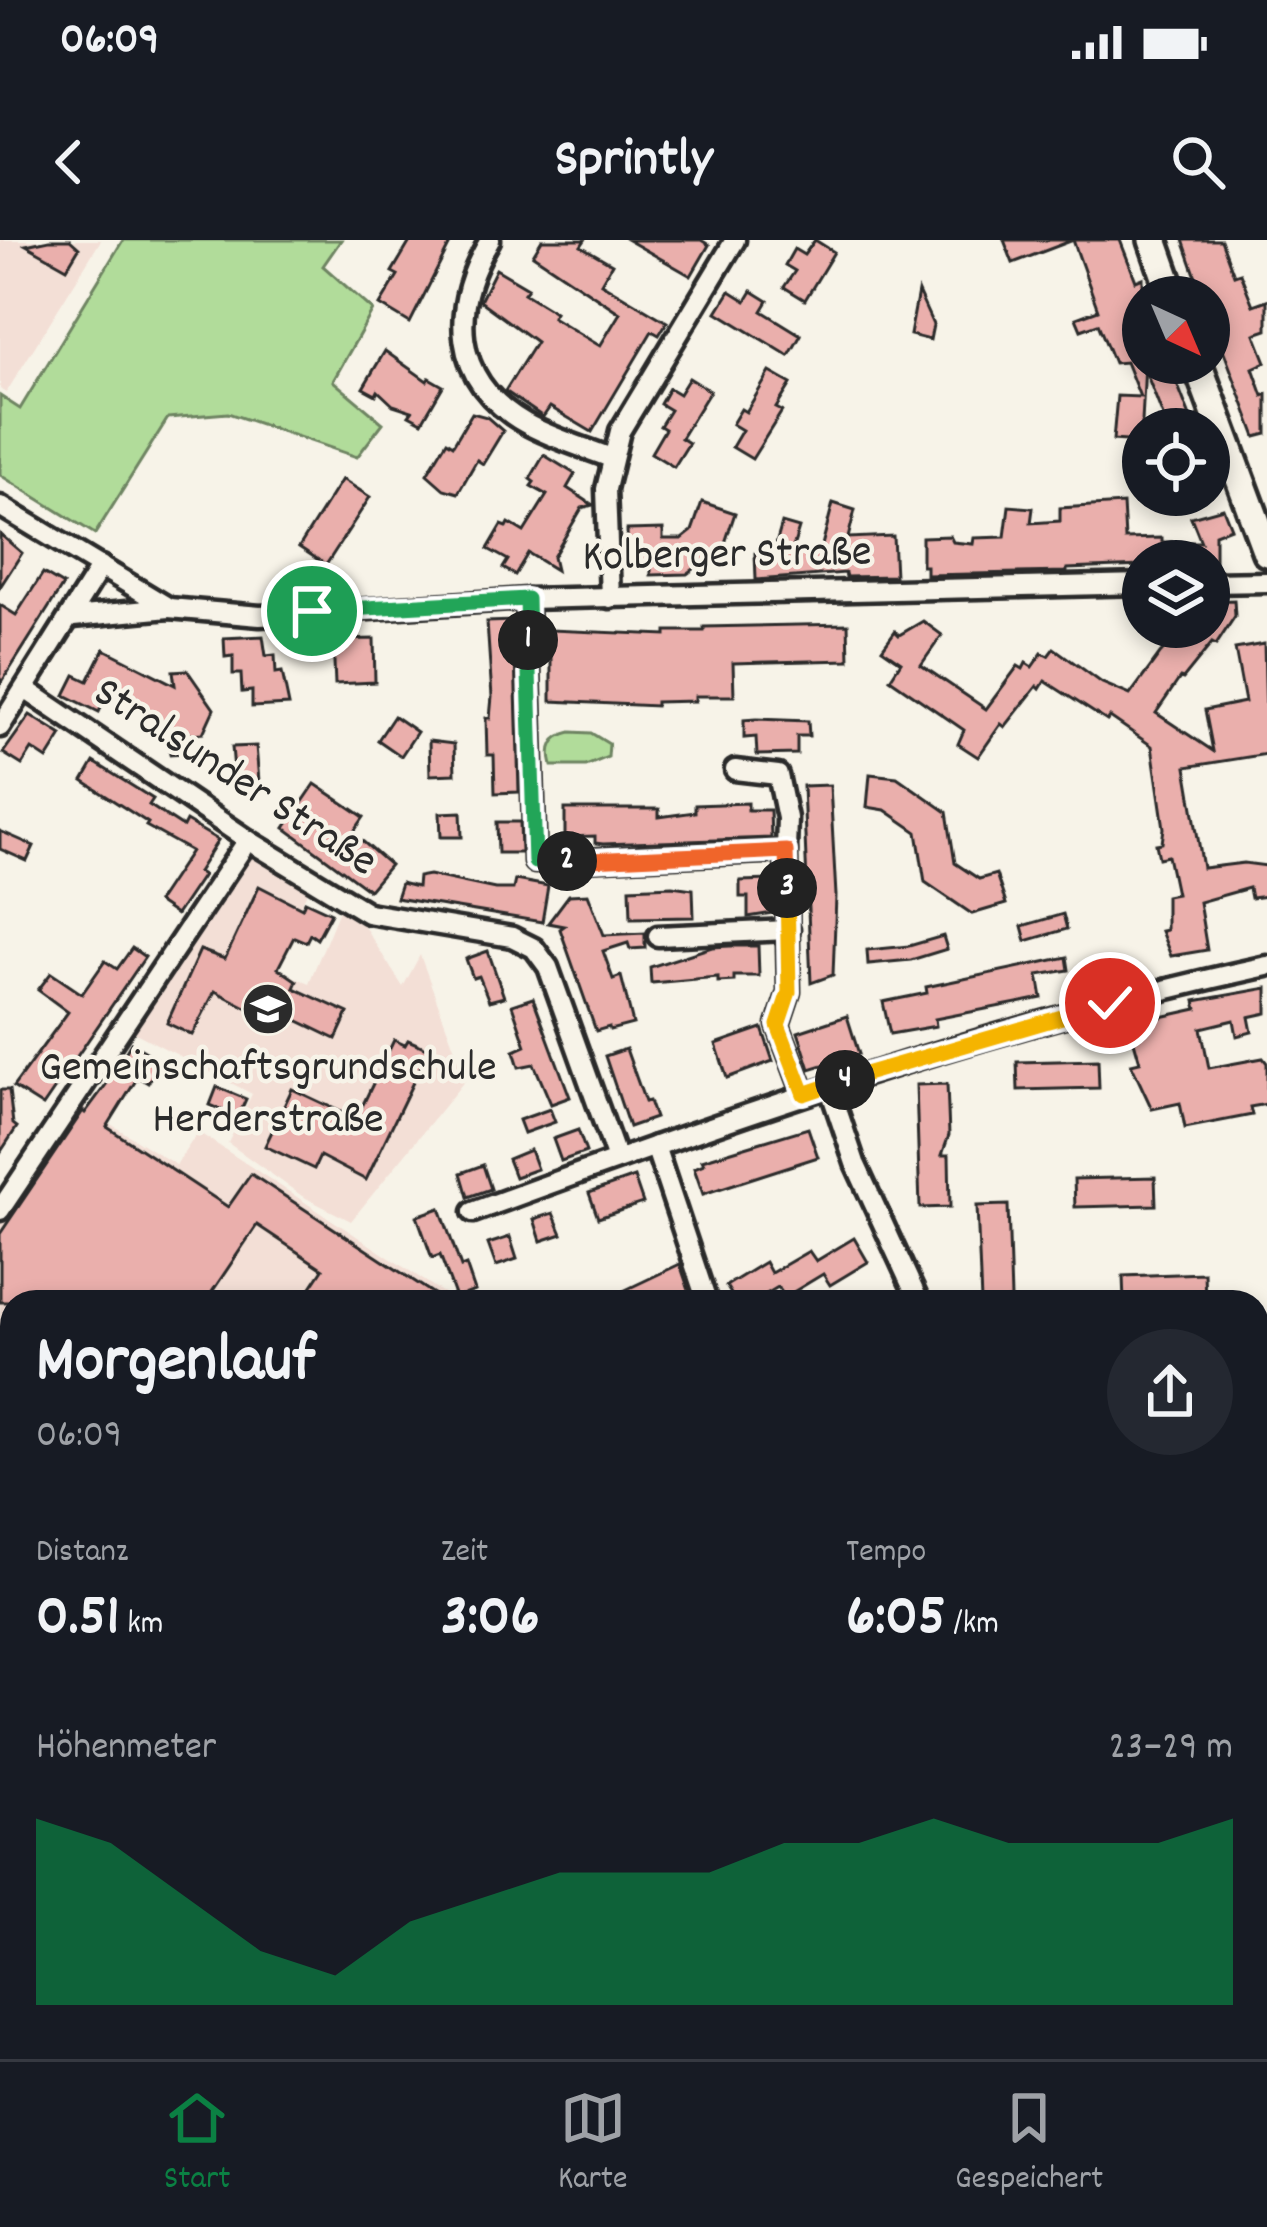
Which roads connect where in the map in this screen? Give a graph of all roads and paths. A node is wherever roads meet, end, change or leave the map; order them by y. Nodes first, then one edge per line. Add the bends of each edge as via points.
1 (490, 240) edge
2 (735, 240) edge
3 (1153, 240) edge
4 (1166, 276) edge
5 (1205, 384) edge
6 (611, 458) junction
7 (0, 506) edge
8 (1267, 552) edge
9 (101, 566) junction
10 (1267, 582) edge
11 (1230, 583) edge
12 (1122, 585) edge
13 (610, 598) junction
14 (527, 599) junction
15 (169, 608) junction
16 (73, 617) junction
17 (26, 688) junction
18 (0, 727) edge
19 (735, 770) dead end
20 (248, 840) junction
21 (786, 851) junction
22 (789, 931) junction
23 (658, 936) dead end
24 (1267, 965) edge
25 (830, 1085) junction
26 (804, 1094) junction
27 (656, 1146) junction
28 (617, 1159) junction
29 (0, 1210) edge
30 (473, 1212) dead end
31 (702, 1290) edge
32 (913, 1290) edge

1 - 6 street via 461,311 470,364 515,417
2 - 6 street
3 - 4 main road
5 - 8 main road
6 - 13 street
7 - 9 street, Kolberger Straße
9 - 15 street, Kolberger Straße
9 - 16 street
10 - 11 street
12 - 13 street, Kolberger Straße
13 - 14 street, Kolberger Straße
14 - 15 street, Kolberger Straße via 260,616
14 - 21 street via 535,862
15 - 16 street, Kolberger Straße
16 - 17 street
17 - 18 street
17 - 20 street, Stralsunder Straße
19 - 21 street via 778,775
20 - 28 street, Stralsunder Straße via 383,918 512,937 534,948 548,967
20 - 29 street
21 - 22 street
22 - 23 street
22 - 26 street via 789,992 778,1025
24 - 25 street
25 - 26 street
25 - 32 street via 855,1163
26 - 27 street
27 - 28 street
27 - 31 street
28 - 30 street

